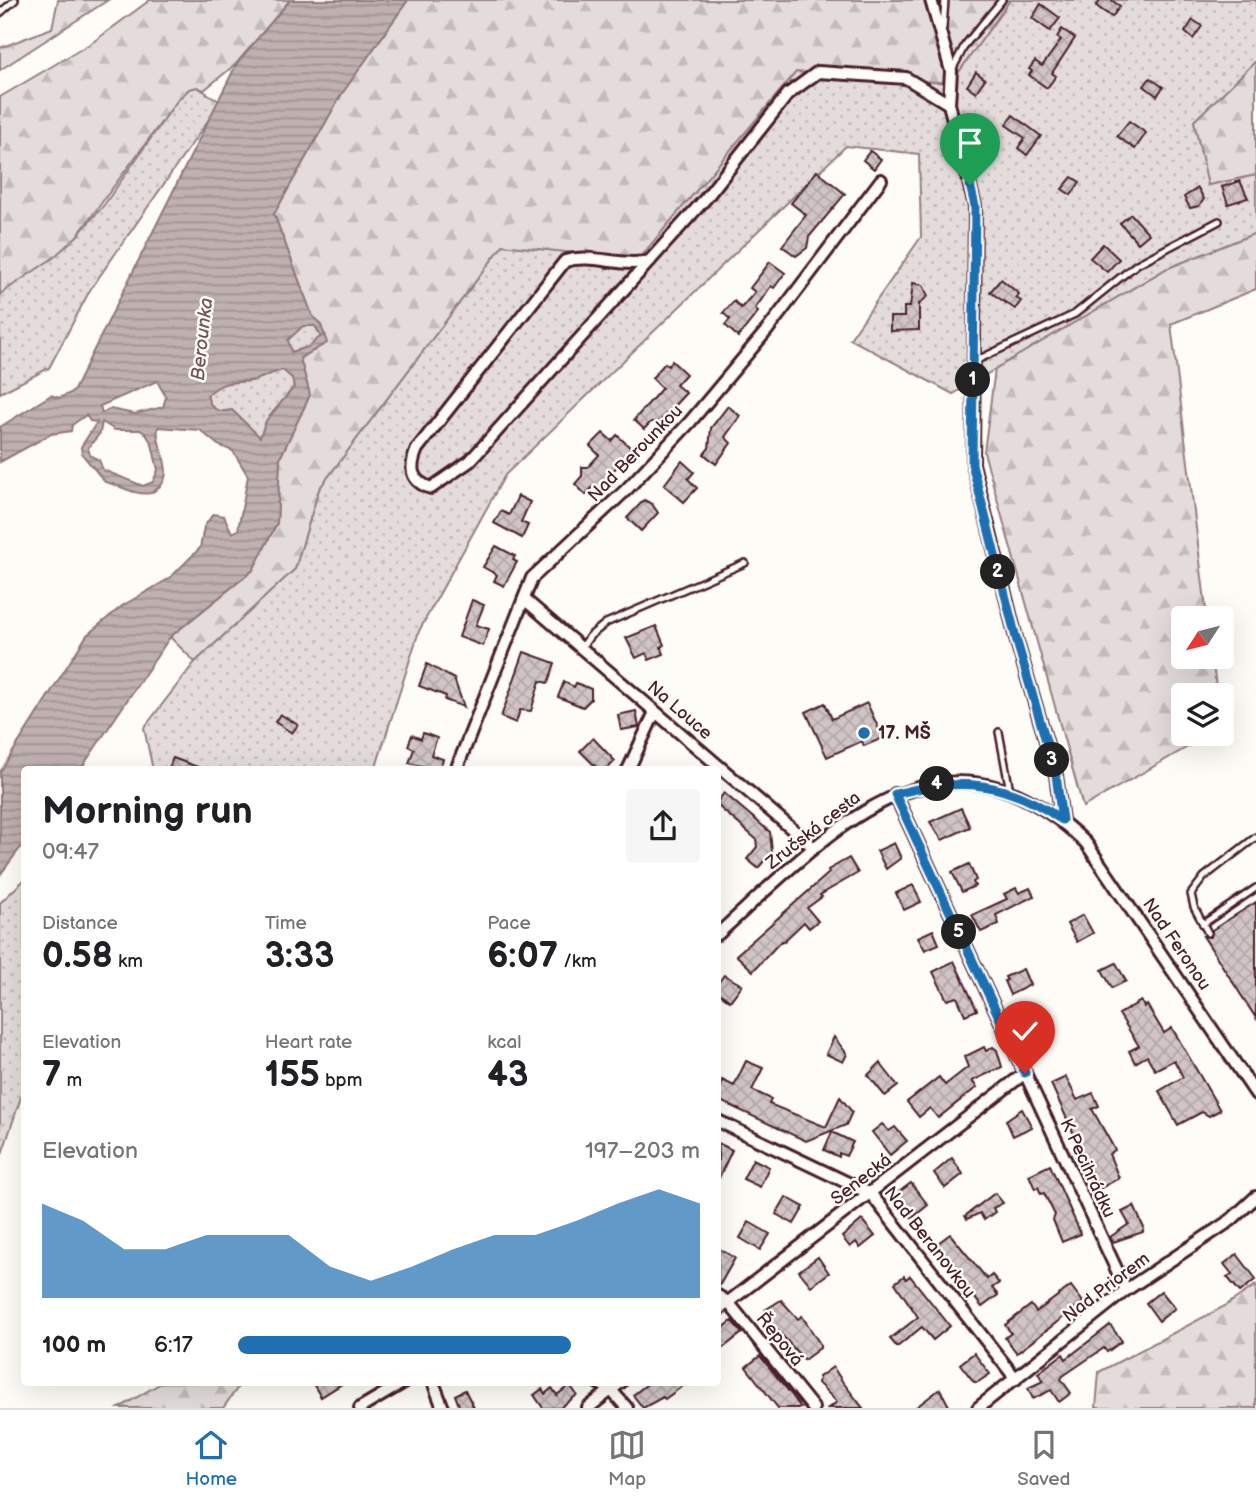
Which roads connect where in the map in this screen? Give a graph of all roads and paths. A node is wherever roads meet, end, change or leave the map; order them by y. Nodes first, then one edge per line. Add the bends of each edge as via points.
1 (15, 0) edge
2 (931, 0) edge
3 (945, 0) edge
4 (1002, 0) edge
5 (0, 13) edge
6 (942, 35) junction
7 (951, 71) junction
8 (949, 104) junction
9 (881, 180) dead end
10 (1219, 221) dead end
11 (650, 261) junction
12 (973, 362) junction
13 (745, 563) dead end
14 (524, 599) junction
15 (582, 646) junction
16 (655, 712) junction
17 (999, 732) dead end
18 (458, 766) edge
19 (630, 766) edge
20 (718, 766) edge
21 (721, 768) edge
22 (1010, 791) junction
23 (895, 794) junction
24 (1062, 820) junction
25 (1256, 837) edge
26 (813, 847) junction
27 (1256, 888) edge
28 (1203, 924) junction
29 (721, 931) edge
30 (1208, 933) dead end
31 (1025, 1073) junction
32 (1256, 1094) edge
33 (721, 1122) edge
34 (871, 1194) junction
35 (1256, 1197) edge
36 (1126, 1290) junction
37 (721, 1298) edge
38 (728, 1302) junction
39 (721, 1308) edge
40 (1016, 1379) junction
41 (397, 1386) edge
42 (435, 1386) edge
43 (604, 1386) edge
44 (616, 1386) edge
45 (611, 1390) junction
46 (360, 1408) edge
47 (443, 1408) edge
48 (587, 1408) edge
49 (627, 1408) edge
50 (813, 1408) edge
51 (978, 1408) edge

1 - 5 lane
2 - 6 street
3 - 6 lane
4 - 7 lane via 965,45
6 - 7 street
7 - 8 street
8 - 11 street via 906,78 818,72 788,94
8 - 12 street via 975,206
9 - 14 street, Nad Berounkou via 768,329 690,422 532,579
10 - 12 lane via 1136,264 1075,314
11 - 11 street via 470,461 431,488 420,484 410,465 417,449 565,261 576,257 637,264
12 - 24 street via 972,464 1056,775
13 - 15 lane via 607,623
14 - 15 street, Na Louce
14 - 18 street, Nad Berounkou
15 - 16 street, Na Louce
16 - 19 street
16 - 20 street, Na Louce
17 - 22 lane
21 - 26 street, Na Louce
22 - 23 street, Zručská cesta via 951,783
22 - 24 street, Zručská cesta
23 - 26 street, Zručská cesta via 864,809
23 - 31 street, K Pecihrádku
24 - 32 street, Nad Feronou via 1086,843
25 - 28 lane via 1204,877 1191,894
26 - 29 street, Zručská cesta
27 - 28 lane
28 - 30 lane
31 - 34 street, Senecká
31 - 36 street, K Pecihrádku
33 - 34 street, Nad Beranovkou
34 - 38 street, Senecká
34 - 40 street, Nad Beranovkou
35 - 36 street, Nad Priorem via 1231,1220
36 - 40 street, Nad Priorem
37 - 38 street, Řepová
38 - 39 street, Senecká
38 - 50 street, Řepová
40 - 51 street, Nad Priorem
41 - 46 street
42 - 47 street
43 - 45 street
44 - 45 street
45 - 48 street
45 - 49 street

